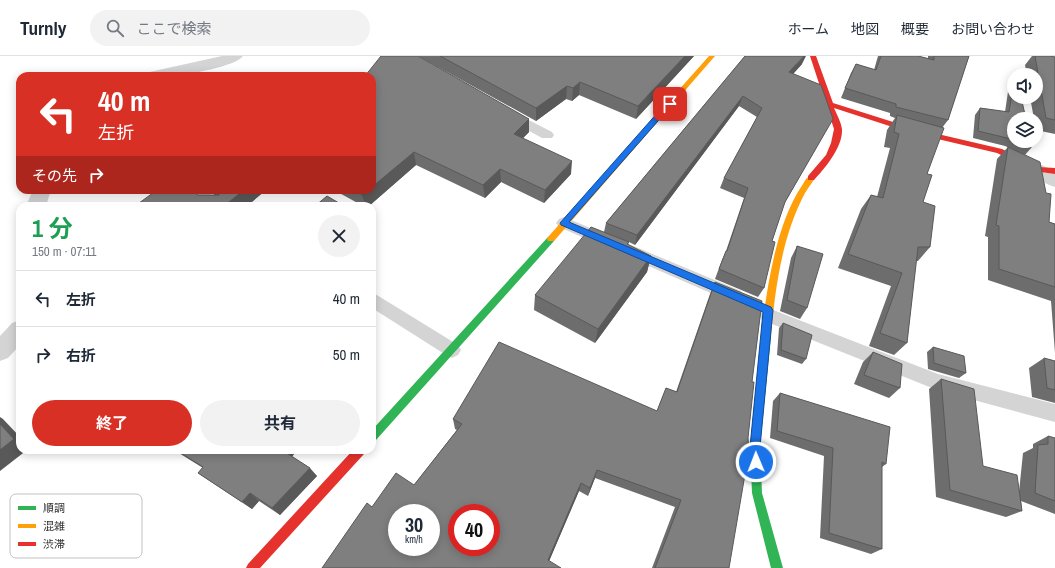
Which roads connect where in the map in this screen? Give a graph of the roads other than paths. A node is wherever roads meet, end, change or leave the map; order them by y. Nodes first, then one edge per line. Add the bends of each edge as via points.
1 (235, 56) edge
2 (712, 56) edge
3 (813, 56) edge
4 (170, 72) edge
5 (831, 105) junction
6 (501, 109) edge
7 (547, 135) dead end
8 (1037, 169) junction
9 (1055, 171) edge
10 (1055, 180) edge
11 (198, 194) edge
12 (212, 202) edge
13 (564, 223) junction
14 (376, 302) edge
15 (759, 307) junction
16 (16, 334) edge
17 (452, 350) junction
18 (0, 351) edge
19 (1055, 413) edge
20 (376, 433) edge
21 (356, 454) edge
22 (252, 568) edge
23 (777, 568) edge

1 - 4 street
2 - 13 street
3 - 5 street
5 - 8 street via 911,130 999,151
5 - 15 street via 838,129 837,139 829,158 807,183 797,202 779,258
6 - 7 lane
8 - 9 street
8 - 10 street
11 - 12 lane
13 - 15 lane
13 - 17 street
14 - 17 lane
15 - 19 lane via 937,382
15 - 23 street via 755,447 757,493
16 - 18 street
17 - 20 street
21 - 22 street

